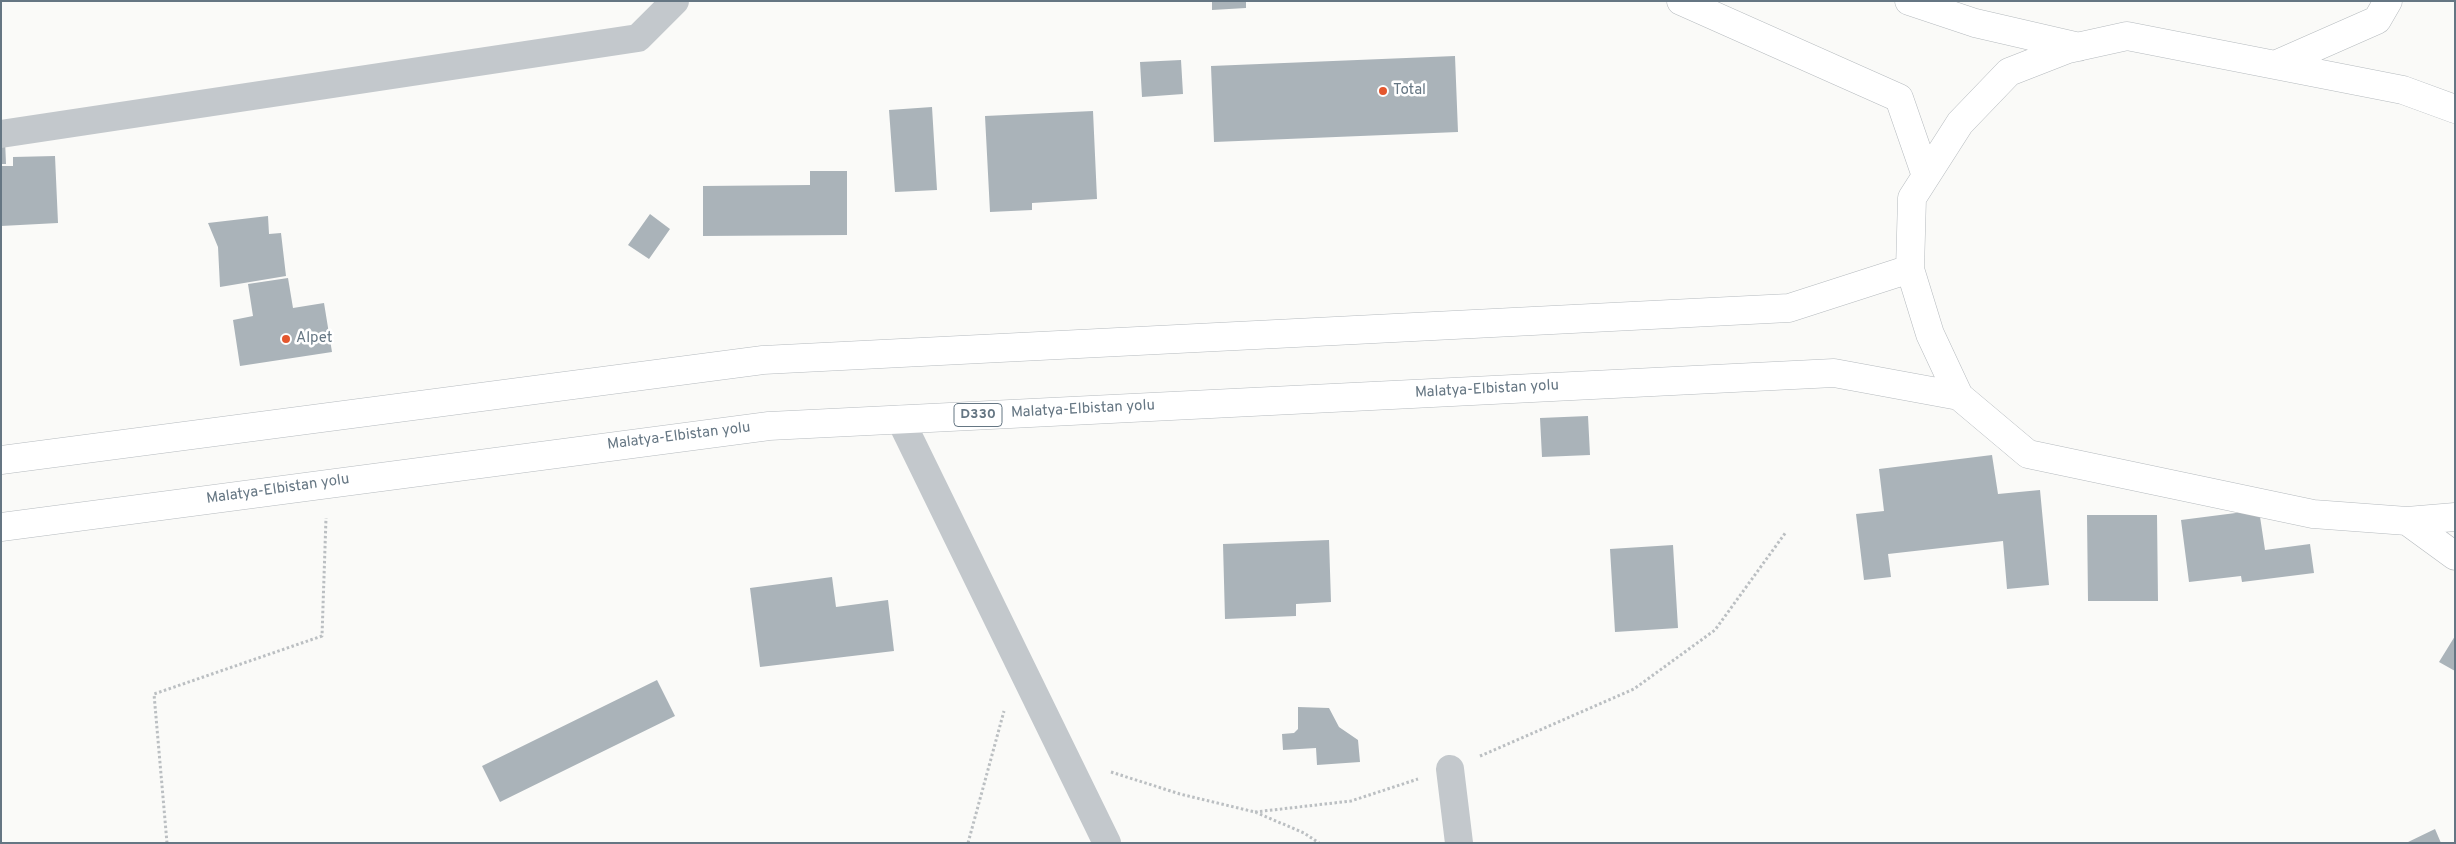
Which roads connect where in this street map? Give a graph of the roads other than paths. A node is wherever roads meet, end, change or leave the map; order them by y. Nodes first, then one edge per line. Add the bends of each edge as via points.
1 (675, 1) edge
2 (1681, 1) edge
3 (1909, 1) edge
4 (2388, 1) edge
5 (2079, 47) junction
6 (2277, 64) junction
7 (2455, 109) edge
8 (1, 134) edge
9 (1926, 176) junction
10 (1910, 269) junction
11 (1959, 396) junction
12 (900, 419) junction
13 (1, 460) edge
14 (2455, 517) edge
15 (2407, 521) junction
16 (1, 527) edge
17 (2455, 556) edge
18 (1450, 769) road end
19 (1107, 843) edge
20 (1459, 843) edge

1 - 8 street via 638,38
2 - 9 main road via 1899,98
3 - 5 main road via 1975,23
4 - 6 main road via 2377,20
5 - 6 main road via 2127,36
5 - 9 main road via 2010,72 1960,123
6 - 7 main road via 2403,90
9 - 10 main road via 1912,198
10 - 11 main road via 1930,334
10 - 13 main road via 1789,308 762,360
11 - 12 main road, Malatya-Elbistan yolu / D330 via 1834,373
11 - 15 main road via 2028,454 2313,514
12 - 16 main road, Malatya-Elbistan yolu / D330 via 769,426
12 - 19 street
14 - 15 main road
15 - 17 main road
18 - 20 street

